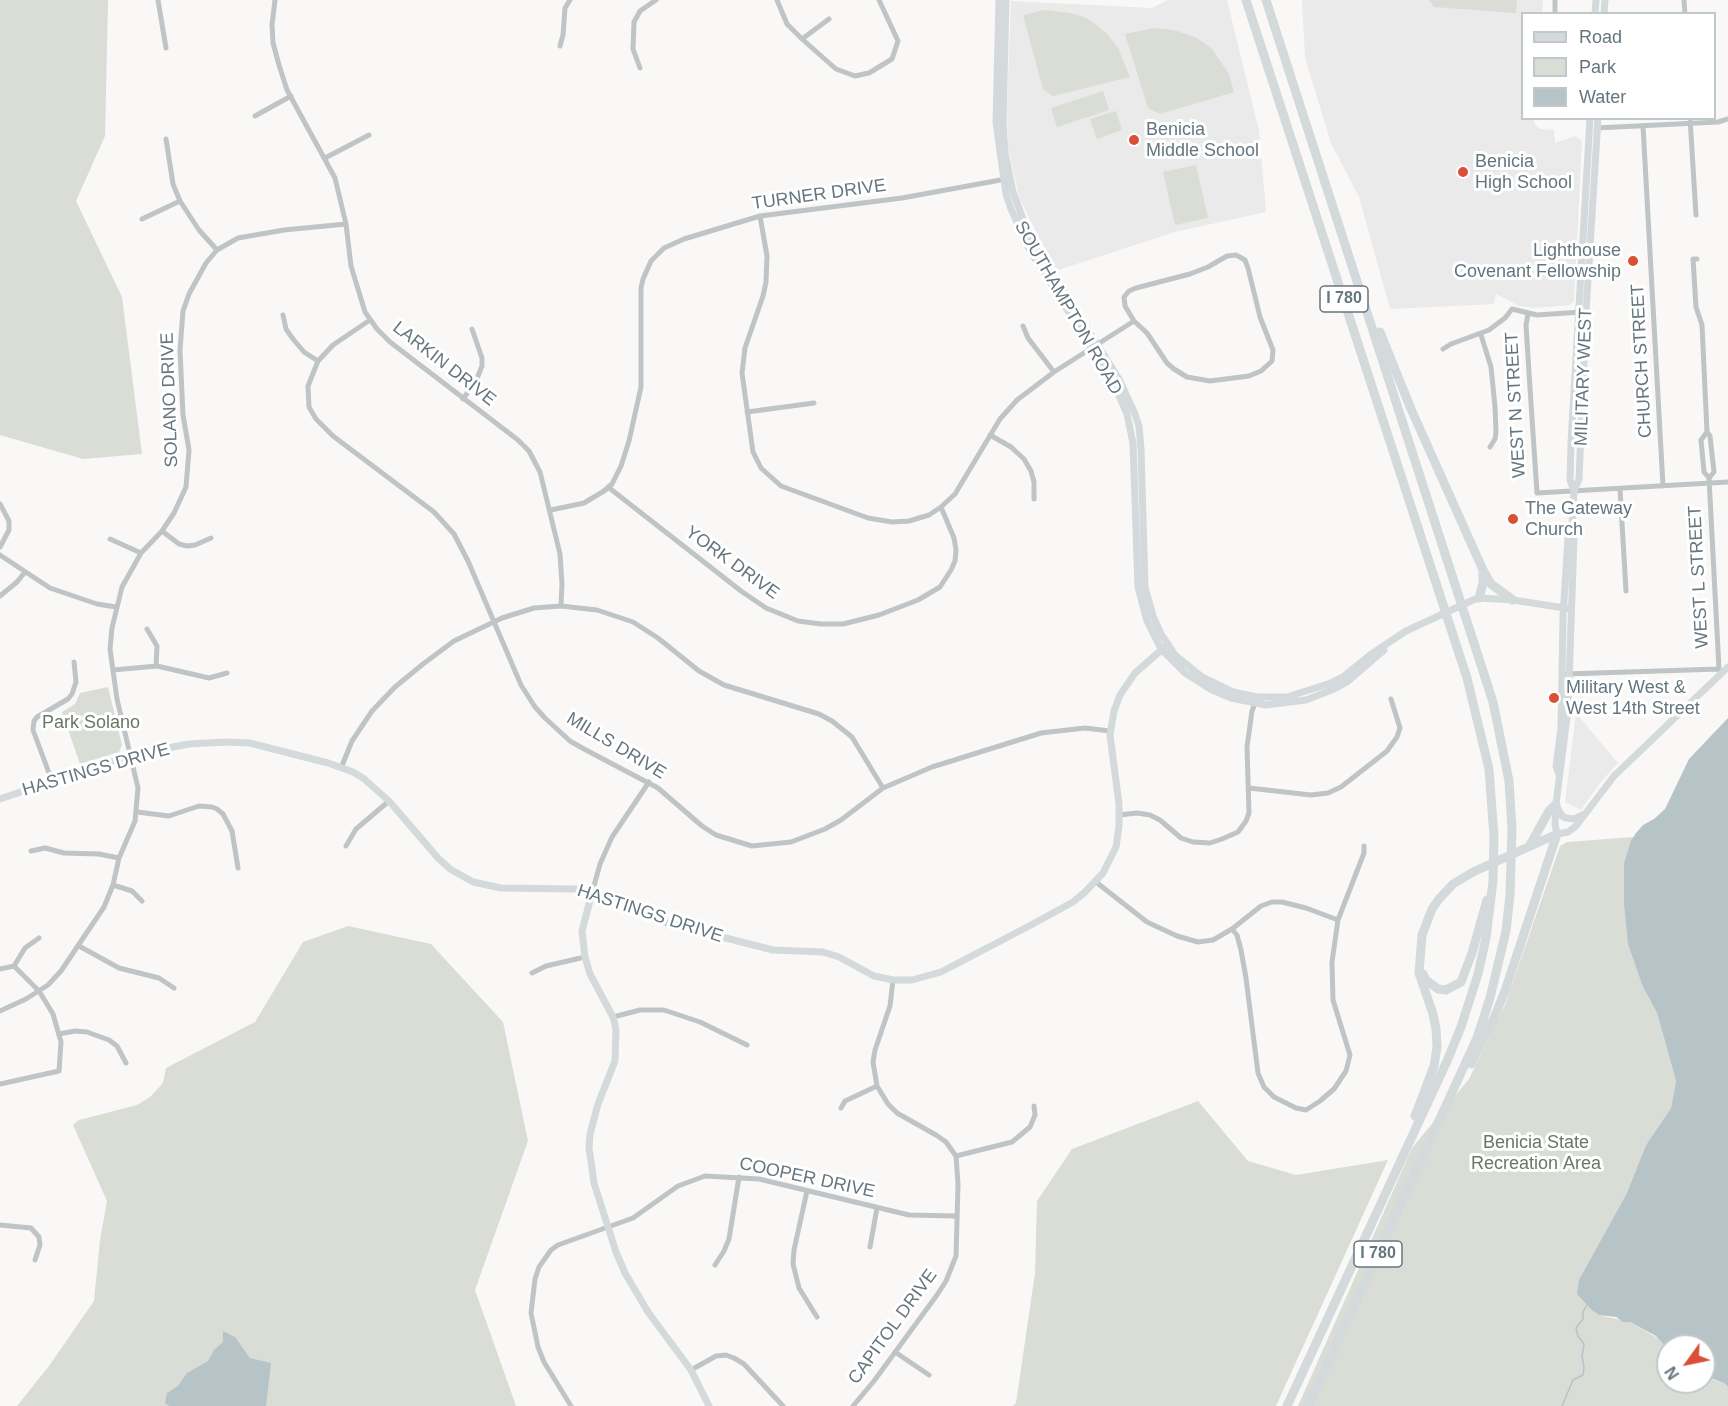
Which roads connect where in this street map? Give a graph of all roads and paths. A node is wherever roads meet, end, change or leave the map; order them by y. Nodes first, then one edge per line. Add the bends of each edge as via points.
1 (158, 0) edge
2 (275, 0) edge
3 (570, 0) edge
4 (656, 0) edge
5 (777, 0) edge
6 (879, 0) edge
7 (999, 0) edge
8 (1006, 0) edge
9 (1246, 0) edge
10 (1266, 0) edge
11 (830, 19) dead end
12 (802, 39) junction
13 (560, 46) dead end
14 (166, 48) dead end
15 (640, 68) dead end
16 (291, 96) junction
17 (255, 116) dead end
18 (1728, 119) edge
19 (1591, 120) edge
20 (1597, 120) edge
21 (1691, 121) edge
22 (1644, 126) junction
23 (1594, 128) junction
24 (369, 135) dead end
25 (166, 139) dead end
26 (325, 158) junction
27 (1007, 179) junction
28 (180, 201) junction
29 (1696, 215) dead end
30 (760, 216) junction
31 (142, 219) dead end
32 (346, 224) junction
33 (217, 250) junction
34 (1697, 259) dead end
35 (1352, 266) junction
36 (1578, 312) junction
37 (1586, 312) junction
38 (1528, 314) junction
39 (283, 315) dead end
40 (370, 320) junction
41 (1134, 321) junction
42 (1023, 326) dead end
43 (472, 329) dead end
44 (1481, 334) junction
45 (1095, 346) junction
46 (1443, 349) dead end
47 (318, 361) junction
48 (1054, 372) junction
49 (463, 399) junction
50 (813, 403) dead end
51 (747, 412) junction
52 (1707, 432) junction
53 (990, 435) junction
54 (1490, 447) dead end
55 (1709, 480) junction
56 (1728, 482) edge
57 (1663, 486) junction
58 (608, 487) junction
59 (1620, 489) junction
60 (1574, 491) junction
61 (1034, 499) dead end
62 (0, 504) edge
63 (941, 507) junction
64 (551, 510) junction
65 (162, 531) junction
66 (211, 538) dead end
67 (110, 539) dead end
68 (0, 547) edge
69 (141, 554) junction
70 (0, 555) edge
71 (1483, 570) junction
72 (25, 572) junction
73 (1626, 591) dead end
74 (0, 596) edge
75 (1479, 598) junction
76 (1513, 600) junction
77 (561, 606) junction
78 (116, 607) junction
79 (1567, 609) junction
80 (493, 622) junction
81 (147, 629) dead end
82 (1164, 647) junction
83 (74, 662) dead end
84 (156, 666) junction
85 (1728, 667) edge
86 (113, 670) junction
87 (1720, 671) junction
88 (227, 673) dead end
89 (1566, 674) junction
90 (1391, 699) dead end
91 (1256, 701) junction
92 (1110, 731) junction
93 (132, 756) junction
94 (340, 768) junction
95 (52, 781) junction
96 (649, 782) junction
97 (883, 788) junction
98 (1249, 788) junction
99 (0, 799) edge
100 (389, 801) junction
101 (1556, 804) junction
102 (137, 812) junction
103 (1587, 813) junction
104 (1119, 815) junction
105 (1557, 834) junction
106 (346, 846) dead end
107 (1364, 846) dead end
108 (1529, 847) junction
109 (31, 852) dead end
110 (119, 858) junction
111 (238, 868) dead end
112 (1493, 881) junction
113 (1096, 882) junction
114 (113, 885) junction
115 (592, 893) junction
116 (142, 901) dead end
117 (1338, 920) junction
118 (1232, 929) junction
119 (39, 938) dead end
120 (79, 946) junction
121 (585, 957) junction
122 (1420, 965) junction
123 (14, 966) junction
124 (0, 969) edge
125 (532, 973) dead end
126 (893, 980) junction
127 (174, 988) dead end
128 (39, 991) junction
129 (0, 1011) edge
130 (613, 1017) junction
131 (59, 1034) junction
132 (747, 1045) dead end
133 (126, 1063) dead end
134 (0, 1084) edge
135 (877, 1086) junction
136 (1448, 1102) junction
137 (1035, 1106) dead end
138 (841, 1108) dead end
139 (956, 1156) junction
140 (739, 1177) junction
141 (1393, 1177) junction
142 (807, 1191) junction
143 (877, 1208) junction
144 (956, 1216) junction
145 (0, 1225) edge
146 (608, 1227) junction
147 (870, 1247) dead end
148 (35, 1260) dead end
149 (715, 1266) dead end
150 (817, 1317) dead end
151 (895, 1352) junction
152 (691, 1370) junction
153 (929, 1375) dead end
154 (571, 1406) edge
155 (709, 1406) edge
156 (783, 1406) edge
157 (852, 1406) edge
158 (1287, 1406) edge
159 (1308, 1406) edge

1 - 14 street
2 - 16 street, LARKIN DRIVE via 273,43
3 - 13 street
4 - 15 street via 640,11 634,22 633,49
5 - 12 street via 787,24
6 - 12 street via 898,41 892,59 869,73 855,76 836,69
7 - 27 street, SOUTHAMPTON ROAD via 996,122
8 - 27 street, SOUTHAMPTON ROAD via 1003,122
9 - 112 highway, I 780 via 1469,686 1490,780
10 - 35 highway, I 780
11 - 12 street
16 - 17 street
16 - 26 street, LARKIN DRIVE
18 - 21 street
19 - 23 street, MILITARY WEST
20 - 23 street, MILITARY WEST
21 - 22 street
21 - 29 street
22 - 23 street
22 - 57 street, CHURCH STREET
23 - 36 street, MILITARY WEST
23 - 37 street, MILITARY WEST
24 - 26 street
25 - 28 street via 173,184
26 - 32 street, LARKIN DRIVE via 335,178
27 - 30 street, TURNER DRIVE via 902,198
27 - 45 street, SOUTHAMPTON ROAD via 1029,233
28 - 31 street
28 - 33 street
30 - 51 street via 768,269 744,354 742,381
30 - 58 street, TURNER DRIVE via 673,243 648,267 641,288 640,387 629,441 621,466
32 - 33 street, SOLANO DRIVE via 252,235
32 - 40 street, LARKIN DRIVE via 355,281
33 - 65 street, SOLANO DRIVE via 206,263 183,311 181,388 189,471 181,498
34 - 52 street, WEST L STREET via 1693,259 1696,307 1702,325
35 - 71 highway via 1406,399
35 - 136 highway, I 780 via 1493,702 1509,781 1512,877 1506,931 1491,998
36 - 37 street
36 - 38 street
36 - 60 street, MILITARY WEST via 1570,480
37 - 60 street, MILITARY WEST via 1579,479
38 - 44 street via 1512,309 1496,326
38 - 60 street, WEST N STREET via 1537,493
39 - 47 street via 293,339
40 - 47 street, MILLS DRIVE via 333,345
40 - 49 street, LARKIN DRIVE via 390,342
41 - 41 street via 1124,302 1129,291 1190,274 1236,255 1245,260 1248,268 1271,343 1272,361 1249,376 1194,380 1174,369
41 - 45 street
42 - 48 street
43 - 49 street via 482,366
44 - 46 street
44 - 54 street via 1491,367 1496,432
45 - 48 street
45 - 82 street, SOUTHAMPTON ROAD via 1131,428 1138,587 1147,621
47 - 80 street, MILLS DRIVE via 308,386 309,407 316,418 333,436 447,526 468,561
48 - 53 street via 1017,400
49 - 64 street, LARKIN DRIVE via 529,451
50 - 51 street
51 - 63 street via 757,460 767,474 788,489 884,521 920,518
52 - 55 street, WEST L STREET via 1714,472
52 - 55 street, WEST L STREET via 1701,440 1704,472
53 - 61 street via 1024,459 1034,482
53 - 63 street via 960,487
55 - 56 street
55 - 57 street
55 - 87 street, WEST L STREET
57 - 59 street
58 - 63 street, YORK DRIVE via 766,608 798,621 821,624 843,624 879,615 940,587 955,561 956,550
58 - 64 street, TURNER DRIVE via 584,503
59 - 60 street
59 - 73 street
60 - 79 street, MILITARY WEST
62 - 68 street via 9,530
64 - 77 street, LARKIN DRIVE via 560,554
65 - 66 street via 187,546
65 - 69 street, SOLANO DRIVE
67 - 69 street
69 - 78 street, SOLANO DRIVE via 122,587
70 - 72 street
71 - 75 highway
71 - 76 highway via 1491,584
72 - 74 street
72 - 78 street via 65,594
75 - 76 street, SOUTHAMPTON ROAD
75 - 91 street, SOUTHAMPTON ROAD via 1406,631 1334,689 1288,704
76 - 79 street, SOUTHAMPTON ROAD
77 - 80 street via 534,608
77 - 97 street via 597,610 633,622 724,685 832,721 852,736
78 - 86 street, SOLANO DRIVE via 110,649
79 - 89 street, MILITARY WEST
80 - 94 street via 454,641 385,696 361,726
80 - 96 street, MILLS DRIVE via 527,696 555,728 584,749
81 - 84 street via 156,646
82 - 91 street, SOUTHAMPTON ROAD via 1198,683 1231,698
82 - 92 street, HASTINGS DRIVE via 1135,673 1120,695
83 - 95 street via 76,681 72,694 34,721 33,730
84 - 86 street
84 - 88 street via 209,678
85 - 87 street
86 - 93 street, SOLANO DRIVE
87 - 89 street
87 - 103 street via 1614,776
89 - 101 street, MILITARY WEST
90 - 98 street via 1400,728 1397,737 1387,752 1341,787 1311,795
91 - 98 street via 1247,747
92 - 97 street, MILLS DRIVE via 1085,728 1027,736 932,767
92 - 104 street, HASTINGS DRIVE
93 - 94 street, HASTINGS DRIVE via 189,744 234,742
93 - 95 street, HASTINGS DRIVE
93 - 102 street, SOLANO DRIVE via 138,788
94 - 100 street, HASTINGS DRIVE via 363,778
95 - 99 street, HASTINGS DRIVE
96 - 97 street, MILLS DRIVE via 716,835 752,846 791,842 825,829
96 - 115 street via 612,837
98 - 104 street via 1249,813 1242,827 1210,843 1181,838 1150,815
100 - 106 street via 356,829
100 - 115 street, HASTINGS DRIVE via 438,858 473,882 501,888 563,887
101 - 103 street via 1566,818 1575,819
101 - 105 street, MILITARY WEST
101 - 108 highway
102 - 110 street, SOLANO DRIVE
102 - 111 street via 169,816 199,806 217,809 232,831
103 - 105 street via 1570,831
104 - 113 street, HASTINGS DRIVE via 1116,847
105 - 108 highway
105 - 136 highway via 1494,1018
107 - 117 street
108 - 122 highway via 1473,872 1439,898 1425,923
109 - 110 street via 45,848
110 - 114 street, SOLANO DRIVE
112 - 122 highway via 1461,982 1438,989 1426,980
112 - 141 highway, I 780 via 1485,944 1468,1008
113 - 118 street via 1147,922 1177,936 1198,942 1213,940
113 - 126 street, HASTINGS DRIVE via 1073,902 941,972 912,980
114 - 116 street via 132,891
114 - 120 street, SOLANO DRIVE
115 - 121 street via 582,931
115 - 126 street, HASTINGS DRIVE via 667,923 738,942 773,950 830,953 867,973
117 - 118 street via 1272,902
117 - 118 street via 1332,962 1333,1000 1350,1055 1346,1071 1334,1089 1306,1110 1274,1097 1258,1073 1246,978 1239,942
119 - 123 street via 25,948
120 - 127 street via 119,968 159,978
120 - 128 street, SOLANO DRIVE via 61,972
121 - 125 street
121 - 130 street
122 - 141 highway via 1437,1047 1427,1086 1396,1160
123 - 124 street
123 - 128 street
126 - 135 street via 890,1006 873,1062
128 - 129 street, SOLANO DRIVE
128 - 131 street
130 - 132 street via 640,1010 664,1010
130 - 146 street via 615,1061 593,1118 589,1148 594,1183
131 - 133 street via 81,1032 108,1040 117,1046
131 - 134 street via 59,1071
135 - 138 street via 845,1101
135 - 139 street via 897,1113 946,1142
136 - 159 highway, I 780
137 - 139 street via 1030,1127 1012,1142
139 - 144 street, CAPITOL DRIVE
140 - 142 street, COOPER DRIVE
140 - 146 street, COOPER DRIVE via 696,1178 633,1218
140 - 149 street via 729,1239
141 - 158 highway, I 780
142 - 143 street, COOPER DRIVE
142 - 150 street via 793,1264 799,1288
143 - 144 street, COOPER DRIVE via 909,1215
143 - 147 street
144 - 151 street, CAPITOL DRIVE via 956,1256 952,1268
145 - 148 street via 31,1228 39,1237
146 - 152 street via 636,1293
146 - 154 street, COOPER DRIVE via 558,1245 545,1258 535,1279 531,1313 538,1347
151 - 153 street
151 - 157 street, CAPITOL DRIVE
152 - 155 street
152 - 156 street via 717,1356 735,1358

